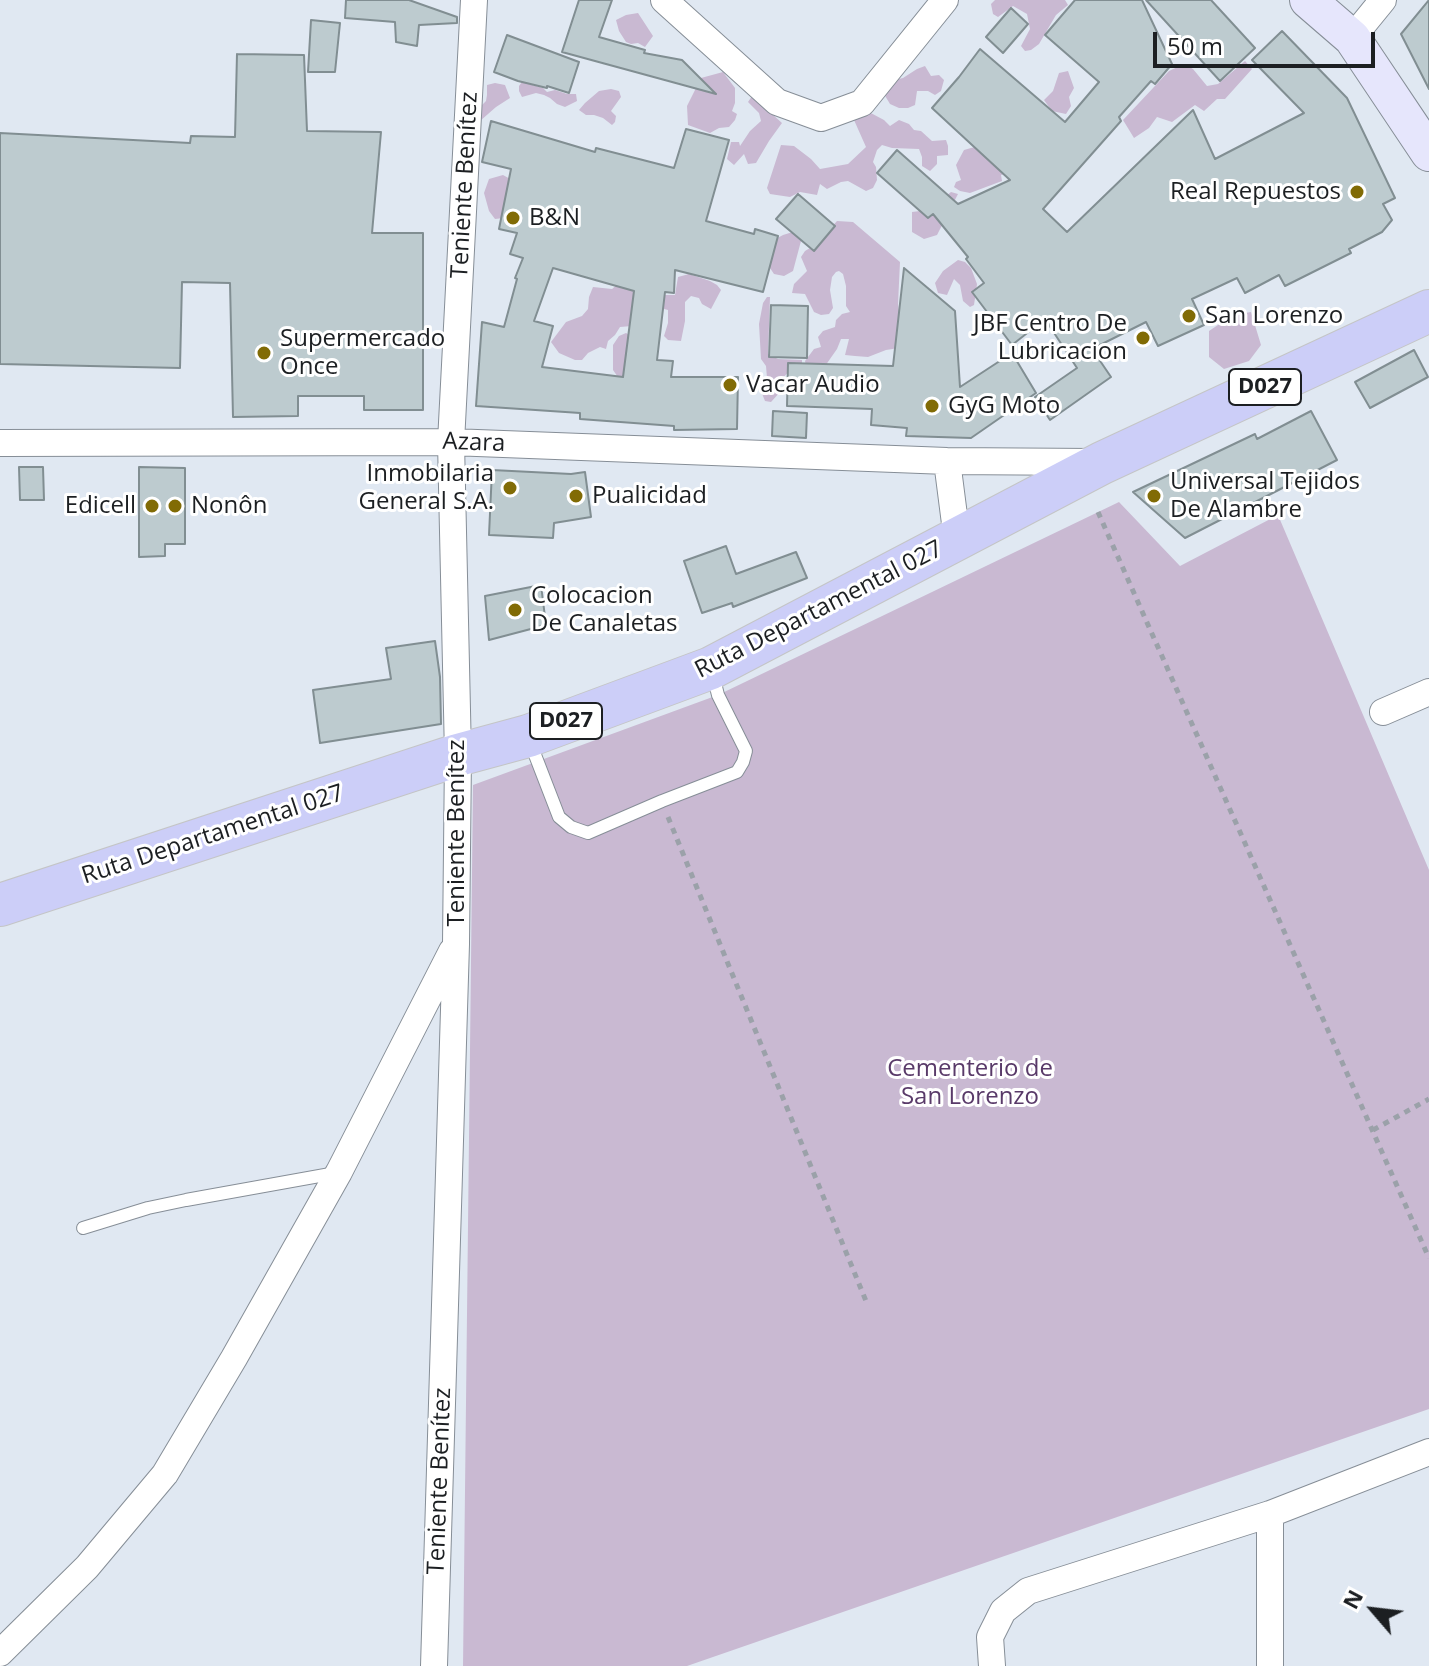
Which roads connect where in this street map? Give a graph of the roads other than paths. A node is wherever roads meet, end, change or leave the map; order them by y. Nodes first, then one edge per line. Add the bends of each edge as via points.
1 (474, 0) edge
2 (664, 0) edge
3 (945, 0) edge
4 (1308, 0) edge
5 (1383, 0) edge
6 (1352, 38) junction
7 (1429, 153) edge
8 (1429, 311) edge
9 (451, 442) junction
10 (0, 443) edge
11 (947, 461) junction
12 (1102, 463) junction
13 (957, 539) junction
14 (711, 668) junction
15 (1429, 692) edge
16 (1383, 712) dead end
17 (528, 736) junction
18 (458, 755) junction
19 (0, 905) edge
20 (456, 944) junction
21 (339, 1172) junction
22 (83, 1228) dead end
23 (1429, 1452) edge
24 (1270, 1514) junction
25 (0, 1653) edge
26 (434, 1666) edge
27 (992, 1666) edge
28 (1270, 1666) edge

1 - 9 street, Teniente Benítez
2 - 3 street via 777,102 821,118 862,103
4 - 6 street
5 - 6 street
6 - 7 street
8 - 12 main road, Ruta Departamental 027 / D027
9 - 10 street, Azara
9 - 11 street, Azara
9 - 18 street, Teniente Benítez
11 - 12 street, Azara
11 - 13 street
12 - 13 main road, Ruta Departamental 027 / D027
13 - 14 main road, Ruta Departamental 027 / D027
14 - 17 main road, Ruta Departamental 027 / D027
14 - 17 lane via 718,695 746,751 737,772 588,833 559,817
15 - 16 street
17 - 18 main road, Ruta Departamental 027 / D027
18 - 19 main road, Ruta Departamental 027 / D027
18 - 20 street, Teniente Benítez
20 - 21 street
20 - 26 street, Teniente Benítez
21 - 22 lane via 148,1208
21 - 25 street via 165,1474 87,1567
23 - 24 street
24 - 27 street via 1028,1591 1003,1611 990,1637
24 - 28 street

